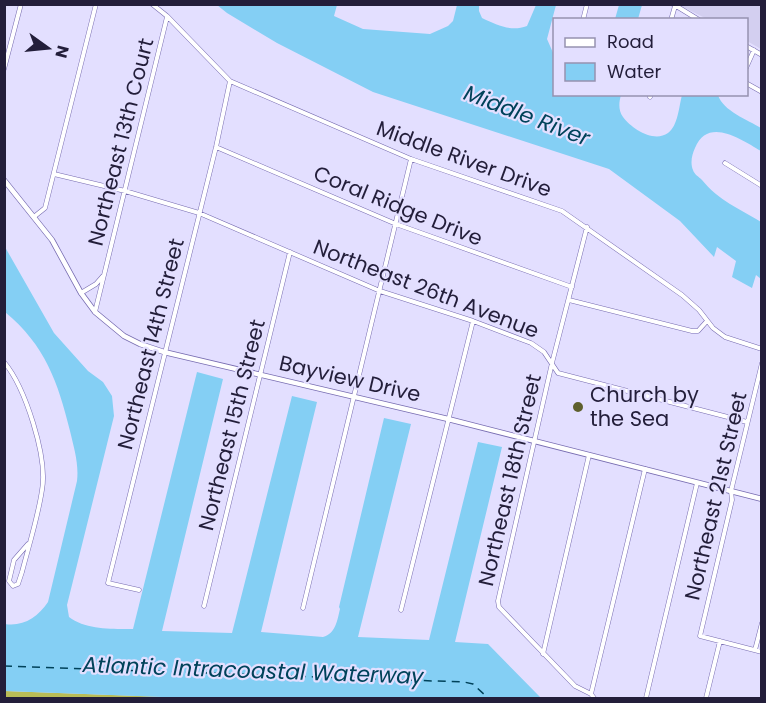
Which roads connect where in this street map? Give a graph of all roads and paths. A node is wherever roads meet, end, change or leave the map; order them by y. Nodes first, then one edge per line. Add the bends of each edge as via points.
1 (21, 4) edge
2 (96, 4) edge
3 (152, 4) edge
4 (674, 5) edge
5 (167, 16) junction
6 (696, 18) edge
7 (748, 47) edge
8 (754, 50) junction
9 (762, 55) edge
10 (748, 65) edge
11 (4, 69) edge
12 (230, 81) junction
13 (748, 84) edge
14 (762, 92) edge
15 (216, 147) junction
16 (411, 159) junction
17 (725, 163) dead end
18 (54, 174) junction
19 (4, 180) edge
20 (762, 186) edge
21 (125, 191) junction
22 (199, 213) junction
23 (35, 216) junction
24 (396, 224) junction
25 (587, 227) junction
26 (290, 252) junction
27 (103, 276) junction
28 (572, 287) junction
29 (380, 291) junction
30 (81, 293) junction
31 (569, 300) junction
32 (95, 312) junction
33 (473, 321) junction
34 (707, 321) junction
35 (762, 349) edge
36 (164, 352) junction
37 (4, 362) edge
38 (552, 363) junction
39 (762, 363) edge
40 (259, 374) junction
41 (355, 397) junction
42 (448, 418) junction
43 (747, 422) junction
44 (536, 441) junction
45 (589, 455) junction
46 (645, 469) junction
47 (697, 483) junction
48 (731, 491) junction
49 (762, 499) edge
50 (28, 544) junction
51 (140, 590) dead end
52 (204, 606) dead end
53 (303, 608) dead end
54 (401, 610) dead end
55 (762, 623) edge
56 (720, 641) junction
57 (755, 650) junction
58 (762, 652) edge
59 (543, 654) junction
60 (591, 694) junction
61 (594, 699) edge
62 (646, 699) edge
63 (706, 699) edge

1 - 11 street
2 - 18 street
3 - 5 street, Middle River Drive
4 - 6 street
5 - 12 street, Middle River Drive
5 - 21 street, Northeast 13th Court
7 - 8 street
8 - 9 street
8 - 10 street
12 - 15 street, Northeast 14th Street
12 - 16 street, Middle River Drive
13 - 14 street
15 - 22 street, Northeast 14th Street
15 - 24 street, Coral Ridge Drive
16 - 24 street
16 - 25 street, Middle River Drive via 562,211
17 - 20 street
18 - 21 street, Northeast 26th Avenue
18 - 23 street via 45,208
19 - 23 street, Bayview Drive
21 - 22 street, Northeast 26th Avenue
21 - 27 street, Northeast 13th Court
22 - 26 street, Northeast 26th Avenue
22 - 36 street, Northeast 14th Street
23 - 30 street, Bayview Drive
24 - 28 street, Coral Ridge Drive
24 - 29 street
25 - 28 street, Northeast 18th Street
25 - 34 street, Middle River Drive via 682,295
26 - 29 street, Northeast 26th Avenue
26 - 40 street, Northeast 15th Street
27 - 30 street, Northeast 13th Court
27 - 32 street, Northeast 13th Court
28 - 31 street, Northeast 18th Street
29 - 33 street, Northeast 26th Avenue
29 - 41 street
30 - 32 street, Bayview Drive
31 - 34 street via 693,332
31 - 38 street, Northeast 18th Street
32 - 36 street, Bayview Drive via 124,336
33 - 38 street, Northeast 26th Avenue via 531,343
33 - 42 street
34 - 35 street, Middle River Drive via 725,337
36 - 40 street, Bayview Drive
36 - 51 street, Northeast 14th Street via 108,583
37 - 50 street via 28,408 43,468 43,488
38 - 43 street, Northeast 26th Avenue via 558,373
38 - 44 street, Northeast 18th Street
39 - 43 street, Northeast 21st Street
40 - 41 street, Bayview Drive
40 - 52 street, Northeast 15th Street
41 - 42 street, Bayview Drive
41 - 53 street
42 - 44 street, Bayview Drive
42 - 54 street
43 - 48 street, Northeast 21st Street
44 - 45 street, Bayview Drive
44 - 59 street, Northeast 18th Street via 498,601 499,607
45 - 46 street, Bayview Drive
45 - 59 street
46 - 47 street, Bayview Drive
46 - 60 street
47 - 48 street, Bayview Drive
47 - 62 street
48 - 49 street, Bayview Drive
48 - 56 street, Northeast 21st Street via 700,636
50 - 50 street via 14,560 9,581 13,586 20,579
55 - 57 street
56 - 57 street
56 - 63 street
57 - 58 street
59 - 60 street via 575,686
60 - 61 street

